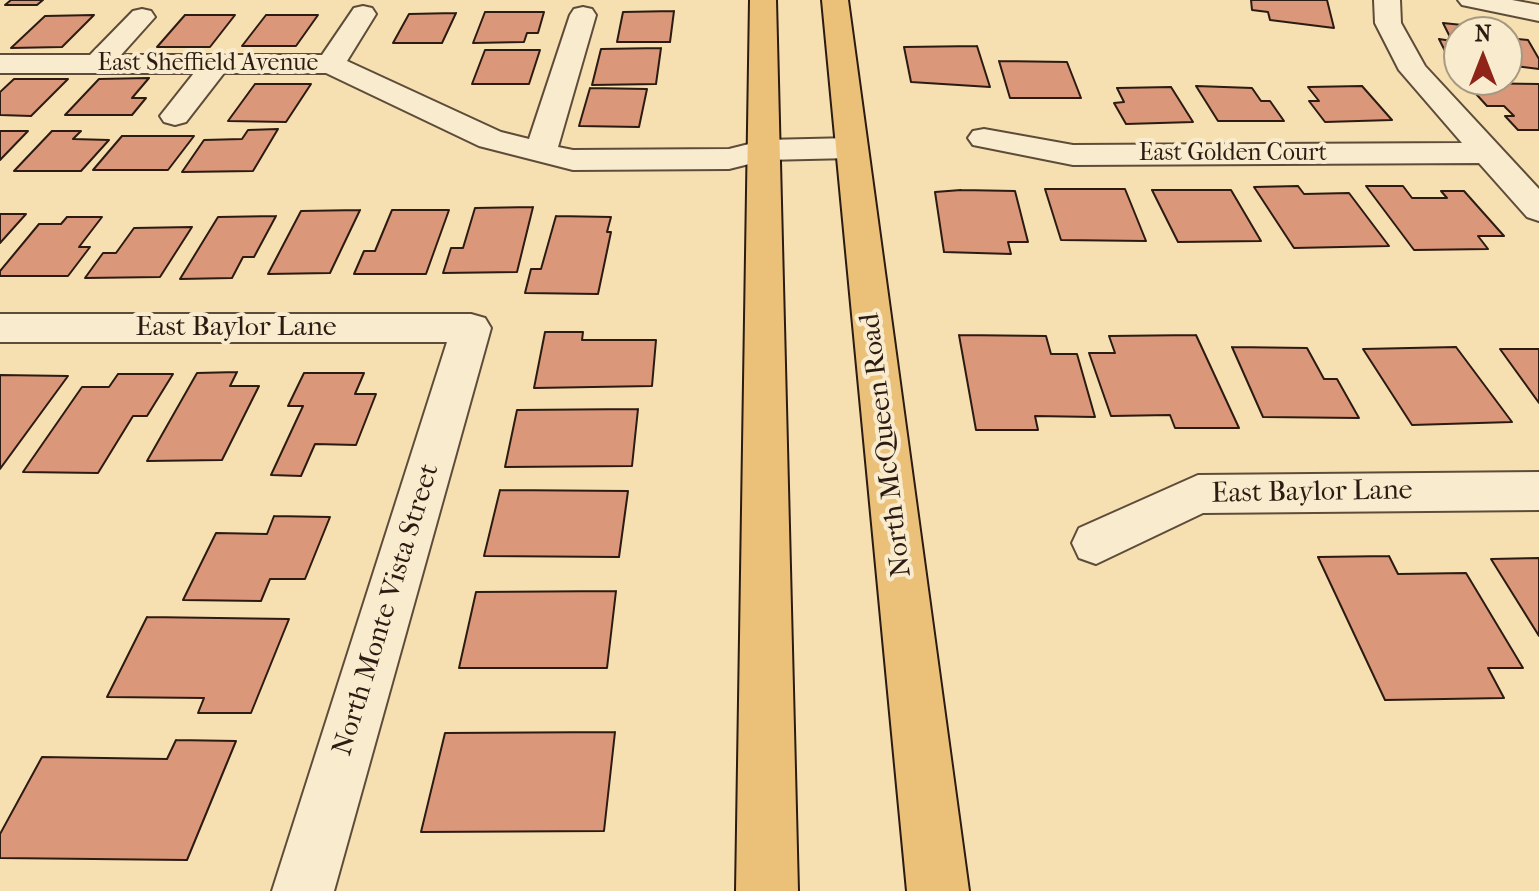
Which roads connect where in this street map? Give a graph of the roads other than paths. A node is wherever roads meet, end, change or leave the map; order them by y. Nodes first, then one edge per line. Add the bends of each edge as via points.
1 (763, 0) edge
2 (835, 0) edge
3 (1387, 0) edge
4 (1471, 0) edge
5 (1539, 13) edge
6 (363, 14) dead end
7 (583, 15) dead end
8 (142, 17) dead end
9 (0, 64) edge
10 (98, 64) junction
11 (216, 64) junction
12 (331, 64) junction
13 (175, 116) dead end
14 (984, 138) dead end
15 (852, 148) junction
16 (765, 150) junction
17 (541, 151) junction
18 (1485, 153) junction
19 (1539, 210) edge
20 (0, 328) edge
21 (471, 328) joint
22 (1539, 491) edge
23 (1096, 543) dead end
24 (303, 891) edge
25 (767, 891) edge
26 (938, 891) edge

1 - 16 main road
2 - 15 main road, North McQueen Road
3 - 18 street via 1388,23 1413,70
4 - 5 street
6 - 12 street
7 - 17 street
8 - 10 street
9 - 10 street, East Sheffield Avenue
10 - 11 street, East Sheffield Avenue
11 - 12 street, East Sheffield Avenue
11 - 13 street
12 - 17 street, East Sheffield Avenue via 490,139
14 - 18 street, East Golden Court via 1073,155
15 - 16 street, East Sheffield Avenue
15 - 26 main road, North McQueen Road
16 - 17 street, East Sheffield Avenue via 729,159 665,160 573,160
16 - 25 main road
18 - 19 street
20 - 21 street, East Baylor Lane
21 - 24 street, North Monte Vista Street
22 - 23 street, East Baylor Lane via 1198,494

